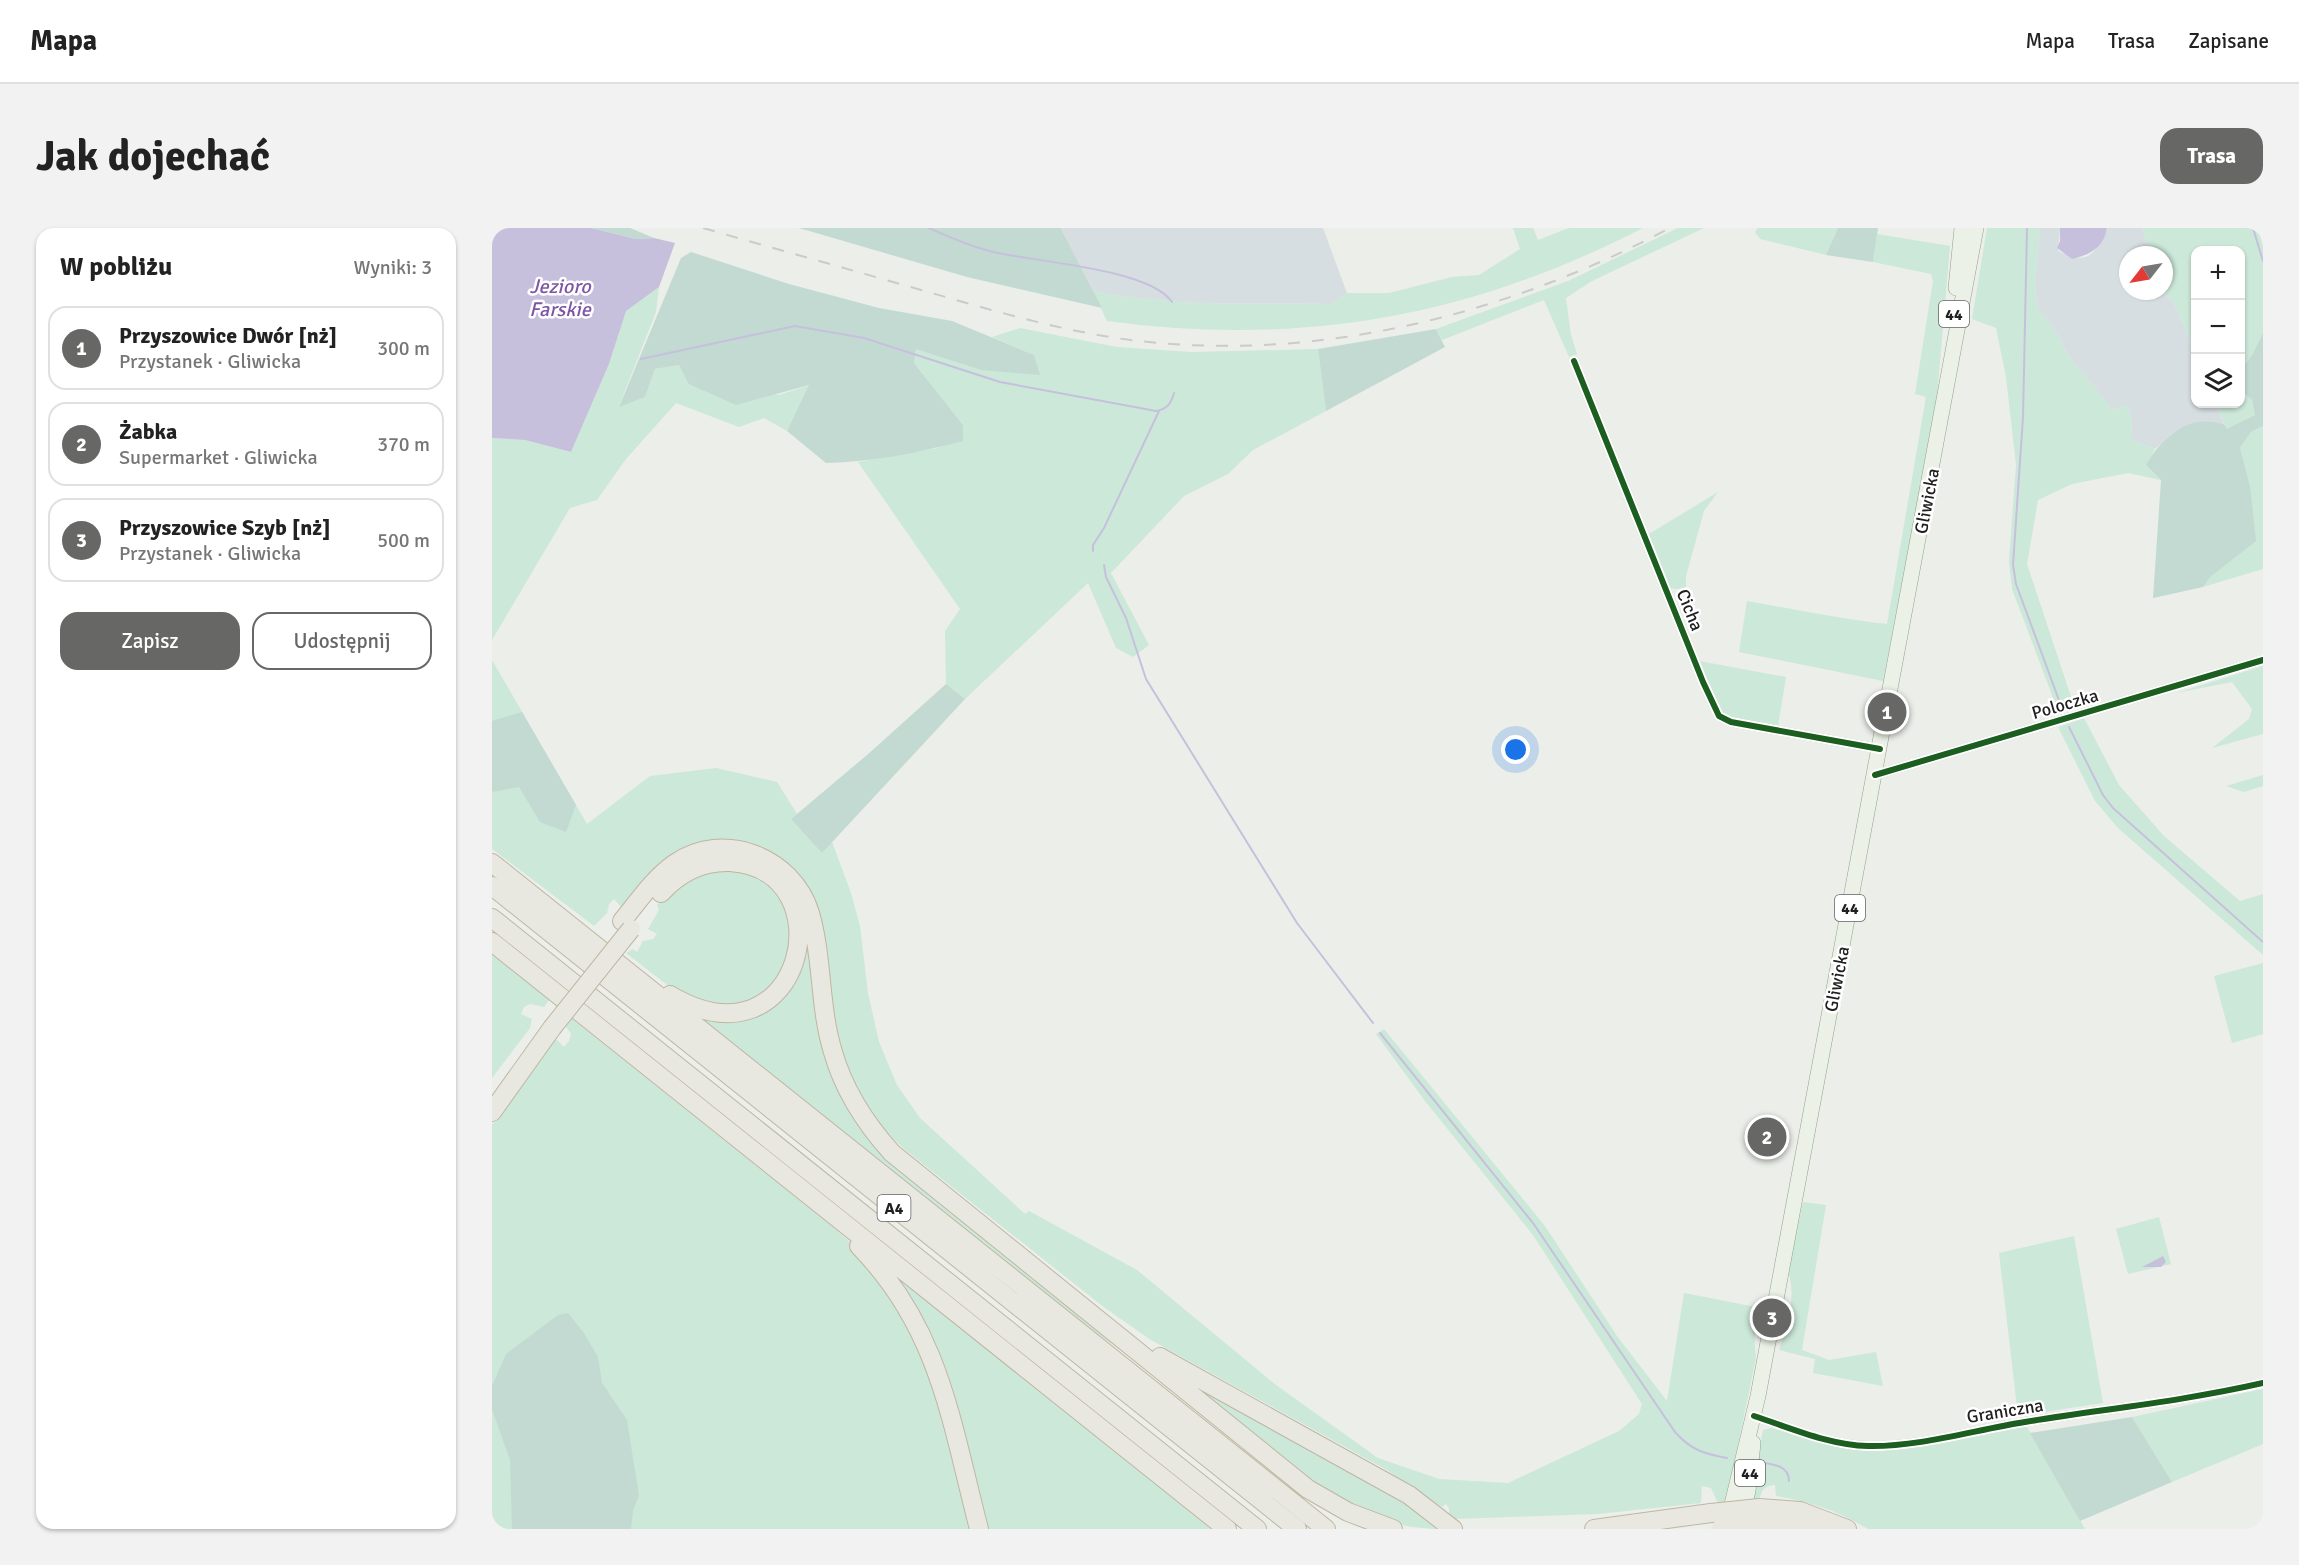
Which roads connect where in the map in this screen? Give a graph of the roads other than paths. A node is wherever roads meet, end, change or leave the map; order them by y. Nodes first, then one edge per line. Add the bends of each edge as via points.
1 (1962, 228) edge
2 (1976, 228) edge
3 (1574, 361) dead end
4 (1946, 400) junction
5 (2263, 660) edge
6 (1880, 749) junction
7 (1875, 775) junction
8 (492, 863) edge
9 (492, 886) edge
10 (492, 918) edge
11 (627, 925) junction
12 (492, 942) edge
13 (617, 963) junction
14 (548, 1024) junction
15 (492, 1089) edge
16 (492, 1112) edge
17 (807, 1193) junction
18 (1097, 1318) junction
19 (2263, 1383) edge
20 (1754, 1416) junction
21 (1218, 1443) junction
22 (1758, 1515) junction
23 (1715, 1521) edge
24 (1450, 1526) edge
25 (979, 1529) edge
26 (1227, 1529) edge
27 (1257, 1529) edge
28 (1297, 1529) edge
29 (1326, 1529) edge
30 (1356, 1529) edge
31 (1393, 1529) edge
32 (1594, 1529) edge
33 (1727, 1529) edge
34 (1738, 1529) edge
35 (1813, 1529) edge
36 (1847, 1529) edge

1 - 4 main road, Gliwicka / 44
2 - 4 main road, Gliwicka / 44
3 - 6 street, Cicha via 1719,716 1731,722
4 - 6 main road, Gliwicka / 44
5 - 7 street, Poloczka
6 - 7 main road, Gliwicka / 44
7 - 20 main road, Gliwicka / 44
8 - 13 highway
9 - 28 highway, A4
10 - 27 highway, A4
11 - 13 highway via 692,868 716,862 738,863 770,877 788,897 798,922 799,953 781,987 763,1003 738,1013 697,1009
11 - 14 highway
11 - 18 highway via 662,874 699,852 741,850 782,870 799,888 810,914 832,1052 863,1116 908,1168
12 - 17 highway
13 - 21 highway
14 - 15 highway
14 - 16 highway
17 - 25 highway via 867,1254 919,1326 939,1376
17 - 26 highway
18 - 24 highway via 1185,1372 1409,1495
18 - 31 highway via 1308,1489 1348,1512
19 - 20 street, Graniczna via 1901,1444 1868,1446 1831,1441
20 - 33 main road, 44
20 - 34 main road, 44 via 1749,1479
21 - 29 highway
21 - 30 highway via 1314,1507
22 - 23 highway, bridge
22 - 35 highway
22 - 36 highway via 1800,1511
23 - 32 highway

